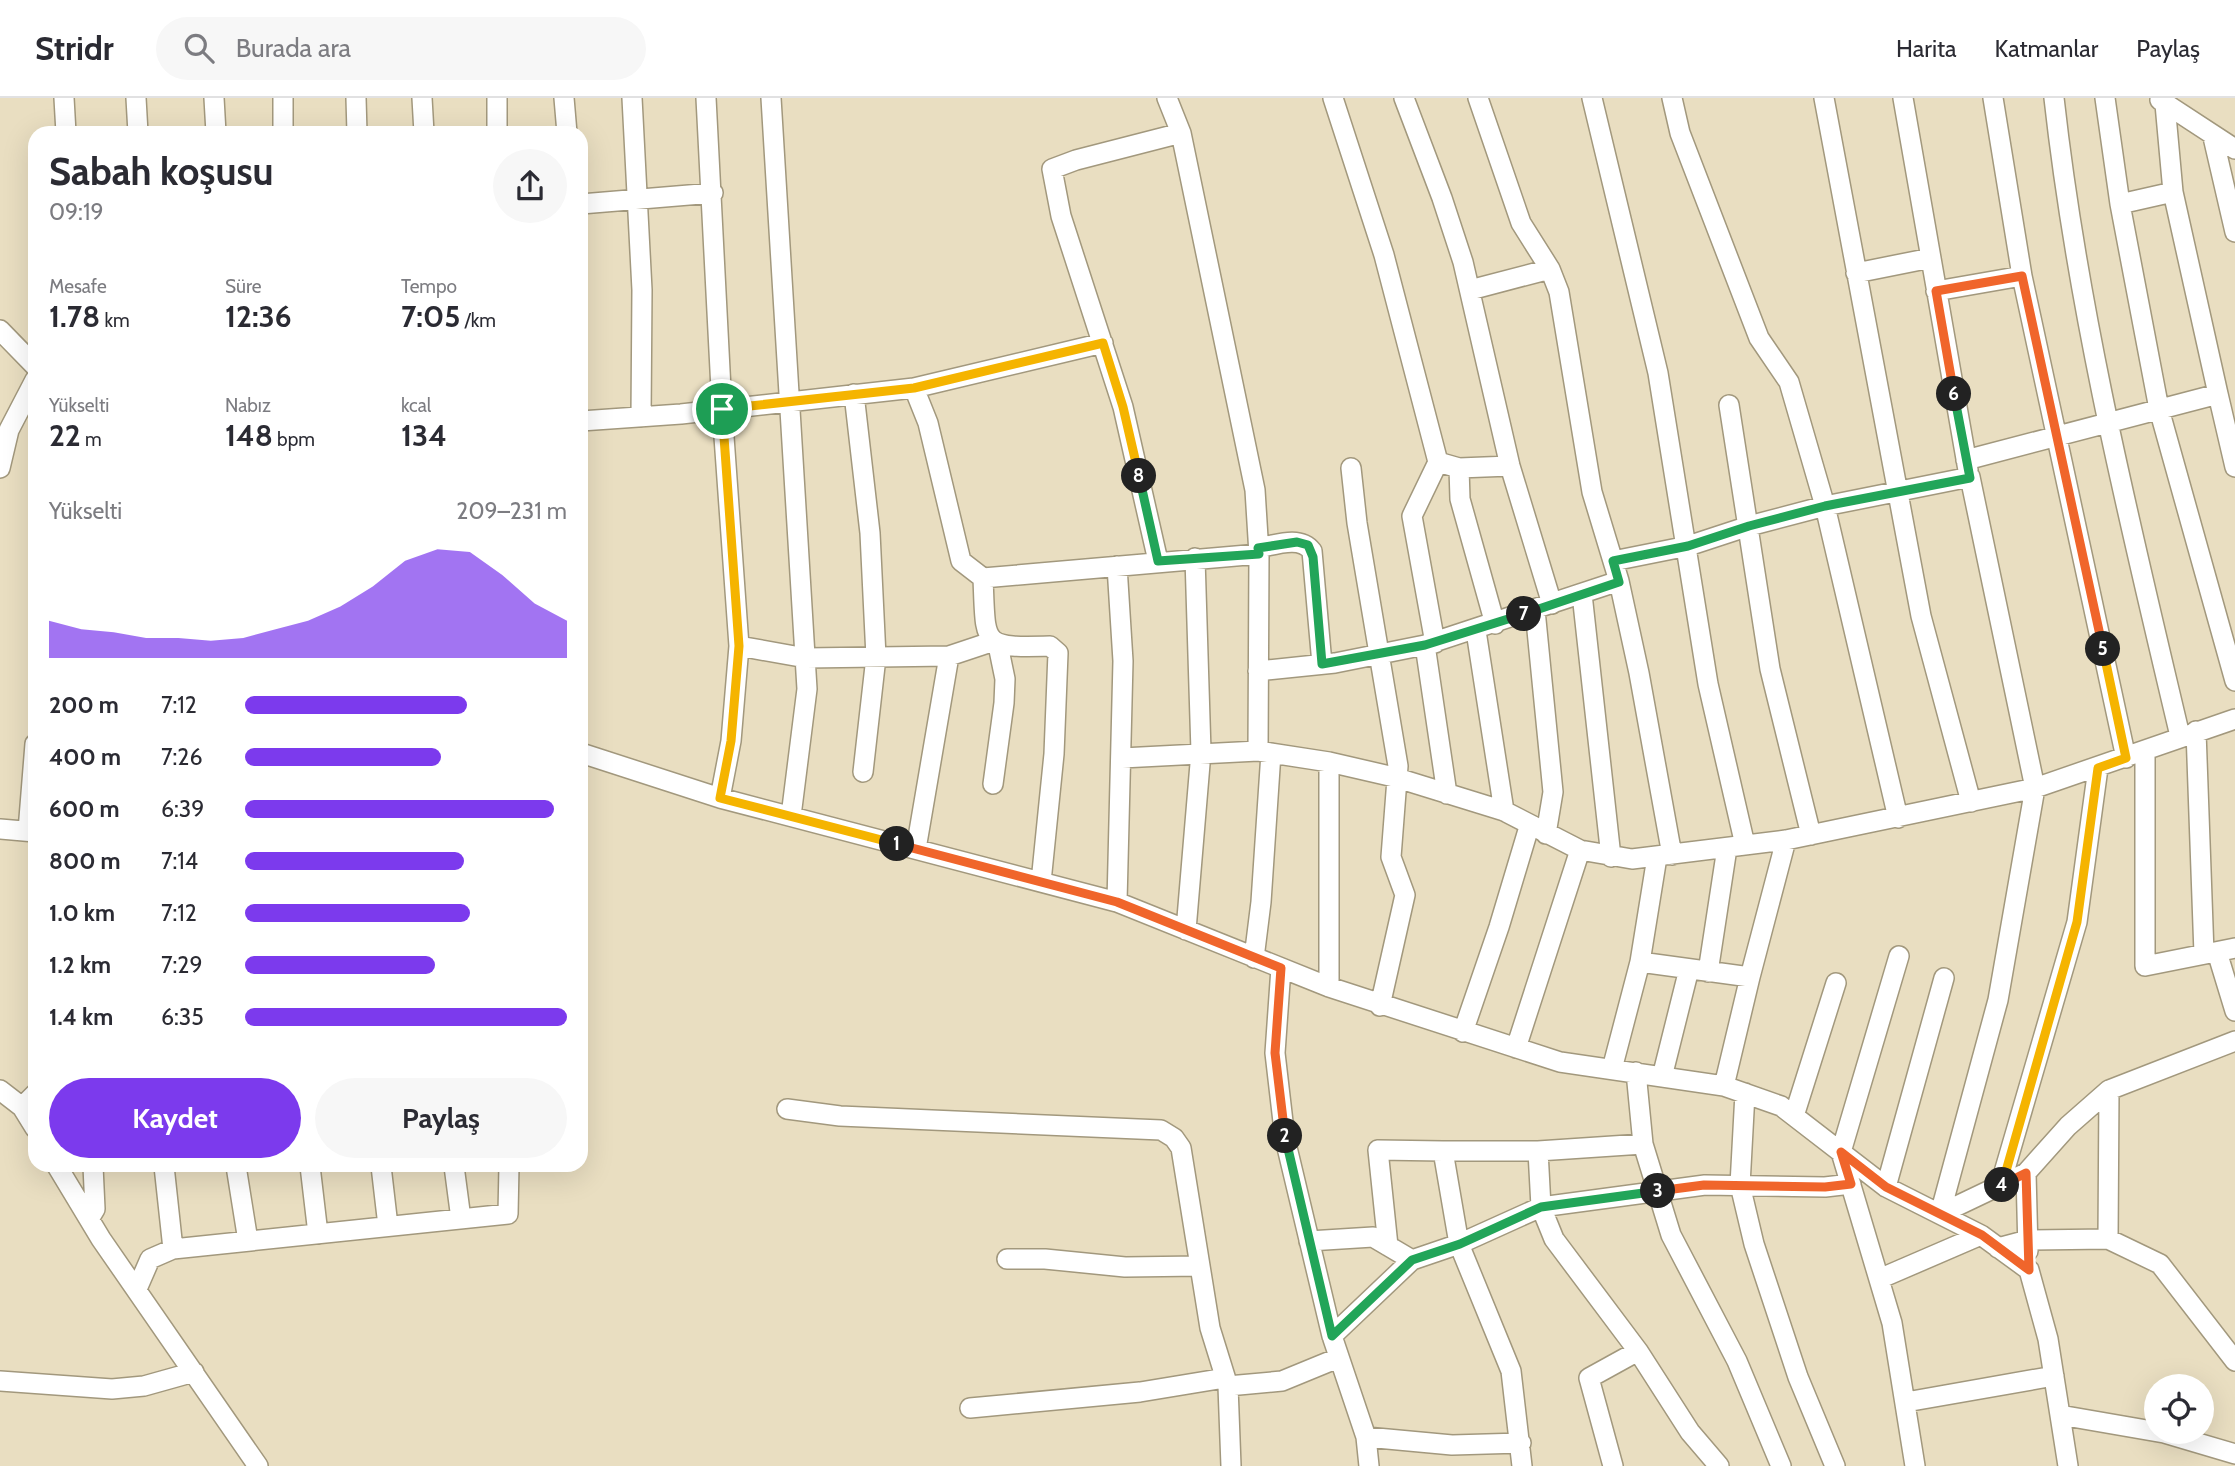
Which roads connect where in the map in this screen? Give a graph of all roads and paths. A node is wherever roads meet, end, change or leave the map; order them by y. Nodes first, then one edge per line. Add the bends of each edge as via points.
1 (64, 98) edge
2 (136, 98) edge
3 (214, 98) edge
4 (284, 98) edge
5 (356, 98) edge
6 (422, 98) edge
7 (497, 98) edge
8 (564, 98) edge
9 (632, 98) edge
10 (706, 98) edge
11 (771, 98) edge
12 (1167, 98) edge
13 (1333, 98) edge
14 (1404, 98) edge
15 (1478, 98) edge
16 (1592, 98) edge
17 (1672, 98) edge
18 (1824, 98) edge
19 (1903, 98) edge
20 (1993, 98) edge
21 (2054, 98) edge
22 (2105, 98) edge
23 (2161, 101) edge
24 (2186, 108) edge
25 (66, 126) edge
26 (138, 126) edge
27 (216, 126) edge
28 (283, 126) edge
29 (358, 126) edge
30 (424, 126) edge
31 (497, 126) edge
32 (566, 126) edge
33 (1181, 133) junction
34 (2213, 137) junction
35 (2235, 149) edge
36 (2174, 192) junction
37 (713, 193) junction
38 (638, 200) junction
39 (588, 204) edge
40 (2120, 204) junction
41 (2235, 232) edge
42 (1931, 258) junction
43 (1550, 269) junction
44 (1856, 273) junction
45 (2022, 276) junction
46 (1470, 290) junction
47 (1936, 291) junction
48 (0, 330) edge
49 (1103, 343) junction
50 (28, 359) edge
51 (914, 388) junction
52 (28, 393) edge
53 (854, 394) junction
54 (2218, 394) junction
55 (791, 401) junction
56 (1729, 405) dead end
57 (722, 409) junction
58 (2159, 409) junction
59 (640, 417) junction
60 (588, 421) edge
61 (2106, 423) junction
62 (2058, 436) junction
63 (1438, 462) junction
64 (1510, 466) junction
65 (2235, 467) edge
66 (0, 468) edge
67 (1352, 468) dead end
68 (1459, 468) junction
69 (1968, 469) junction
70 (1897, 490) junction
71 (1825, 506) junction
72 (1749, 526) junction
73 (1688, 546) junction
74 (1259, 551) junction
75 (1195, 558) junction
76 (1158, 561) junction
77 (1613, 561) junction
78 (1117, 566) junction
79 (983, 578) junction
80 (1619, 582) junction
81 (1582, 594) junction
82 (1544, 607) junction
83 (1495, 624) junction
84 (1476, 631) junction
85 (996, 643) junction
86 (1430, 644) junction
87 (739, 646) junction
88 (948, 656) junction
89 (1378, 656) junction
90 (876, 657) junction
91 (806, 658) junction
92 (1322, 664) junction
93 (1258, 670) junction
94 (2235, 681) edge
95 (2235, 719) edge
96 (2188, 733) junction
97 (2145, 751) junction
98 (1201, 752) junction
99 (1265, 752) junction
100 (588, 755) edge
101 (1122, 758) junction
102 (2126, 758) junction
103 (1329, 762) junction
104 (2098, 768) junction
105 (863, 772) dead end
106 (1394, 778) junction
107 (993, 784) dead end
108 (2035, 788) junction
109 (1447, 794) junction
110 (720, 798) junction
111 (1970, 802) junction
112 (1504, 811) junction
113 (791, 816) junction
114 (1898, 818) junction
115 (0, 829) edge
116 (1538, 830) junction
117 (28, 832) edge
118 (1811, 835) junction
119 (1786, 840) junction
120 (1736, 847) junction
121 (916, 849) junction
122 (1580, 850) junction
123 (1664, 856) junction
124 (1611, 857) junction
125 (1041, 882) junction
126 (1117, 902) junction
127 (1186, 930) junction
128 (2219, 951) edge
129 (1899, 956) dead end
130 (1254, 958) junction
131 (1640, 962) junction
132 (1281, 968) junction
133 (1699, 970) junction
134 (1749, 977) junction
135 (1944, 978) dead end
136 (1836, 983) dead end
137 (1329, 987) junction
138 (1380, 1006) junction
139 (2235, 1011) edge
140 (1463, 1032) junction
141 (2235, 1041) edge
142 (1516, 1048) junction
143 (1612, 1069) junction
144 (1636, 1072) junction
145 (1662, 1077) junction
146 (1724, 1086) junction
147 (0, 1090) edge
148 (2109, 1090) junction
149 (1745, 1093) junction
150 (28, 1101) edge
151 (787, 1109) dead end
152 (1794, 1116) junction
153 (1643, 1144) junction
154 (1443, 1151) junction
155 (1538, 1152) junction
156 (1841, 1152) junction
157 (61, 1172) edge
158 (93, 1172) edge
159 (165, 1172) edge
160 (237, 1172) edge
161 (311, 1172) edge
162 (382, 1172) edge
163 (455, 1172) edge
164 (509, 1172) edge
165 (2026, 1173) junction
166 (1851, 1184) junction
167 (1740, 1185) junction
168 (2000, 1186) junction
169 (1886, 1187) junction
170 (1656, 1192) junction
171 (1541, 1207) junction
172 (1940, 1214) junction
173 (89, 1219) junction
174 (461, 1219) junction
175 (388, 1226) junction
176 (318, 1234) junction
177 (1982, 1235) junction
178 (2108, 1239) junction
179 (2028, 1240) junction
180 (247, 1241) junction
181 (1309, 1241) junction
182 (1460, 1244) junction
183 (1388, 1246) junction
184 (1998, 1248) junction
185 (173, 1249) junction
186 (1007, 1259) dead end
187 (1412, 1260) junction
188 (1200, 1266) junction
189 (2029, 1270) junction
190 (1879, 1279) junction
191 (137, 1289) junction
192 (1332, 1336) junction
193 (1638, 1351) junction
194 (1338, 1358) junction
195 (2235, 1361) edge
196 (194, 1372) junction
197 (2054, 1376) junction
198 (0, 1381) edge
199 (1227, 1382) junction
200 (1906, 1402) junction
201 (970, 1408) dead end
202 (2060, 1415) junction
203 (1366, 1437) junction
204 (1521, 1443) junction
205 (2235, 1454) edge
206 (258, 1466) edge
207 (1231, 1466) edge
208 (1369, 1466) edge
209 (1522, 1466) edge
210 (1613, 1466) edge
211 (1719, 1466) edge
212 (1781, 1466) edge
213 (1835, 1466) edge
214 (1915, 1466) edge
215 (2068, 1466) edge

1 - 25 street
2 - 26 street
3 - 27 street
4 - 28 street
5 - 29 street
6 - 30 street
7 - 31 street
8 - 32 street
9 - 38 street
10 - 37 street
11 - 55 street
12 - 33 street
13 - 63 street via 1384,255
14 - 46 street via 1450,219
15 - 43 street via 1521,223
16 - 73 street via 1658,373
17 - 71 street via 1680,133 1759,338 1789,382
18 - 44 street
19 - 42 street
20 - 45 street
21 - 61 street via 2064,188
22 - 40 street
23 - 24 street
23 - 36 street
24 - 34 street
33 - 49 street via 1052,169 1061,216
33 - 74 street via 1255,490
34 - 35 street
34 - 41 street
36 - 40 street
36 - 54 street
37 - 38 street
37 - 57 street
38 - 39 street
38 - 59 street
40 - 58 street
42 - 44 street
42 - 47 street
43 - 46 street
43 - 77 street via 1562,306 1592,492
44 - 70 street
45 - 47 street
45 - 62 street
46 - 64 street
47 - 69 street
48 - 50 street
49 - 51 street
49 - 76 street via 1123,407
51 - 53 street
51 - 79 street via 928,423 961,561
52 - 66 street via 9,430
53 - 55 street
53 - 90 street via 870,533
54 - 58 street
54 - 65 street
55 - 57 street
55 - 91 street
56 - 72 street
57 - 59 street
57 - 87 street
58 - 61 street
58 - 94 street
59 - 60 street
61 - 62 street
61 - 96 street
62 - 69 street
62 - 102 street
63 - 68 street
63 - 86 street via 1412,516
64 - 68 street
64 - 82 street
67 - 89 street
68 - 83 street via 1460,499
69 - 70 street
69 - 108 street
70 - 71 street
70 - 111 street via 1921,616
71 - 72 street
71 - 114 street
72 - 73 street
72 - 118 street via 1773,682
73 - 77 street
73 - 120 street
74 - 75 street
74 - 92 street via 1297,542 1312,551
74 - 93 street
75 - 76 street
75 - 98 street
76 - 78 street
77 - 80 street
78 - 79 street
78 - 101 street via 1123,661
79 - 85 street via 985,624
80 - 81 street
80 - 123 street via 1639,673
81 - 82 street
81 - 124 street
82 - 83 street
82 - 116 street via 1553,792
83 - 84 street
84 - 86 street
84 - 112 street
85 - 88 street
85 - 107 street via 1005,679
85 - 125 street via 1003,647 1050,646 1058,653
86 - 89 street
86 - 109 street
87 - 91 street
87 - 110 street via 731,741
88 - 90 street
88 - 121 street
89 - 92 street
89 - 106 street via 1398,765
90 - 91 street
90 - 105 street
91 - 113 street via 807,689
92 - 93 street
93 - 99 street
95 - 96 street
96 - 97 street
96 - 128 street
97 - 102 street
97 - 128 street via 2145,966
98 - 99 street
98 - 101 street
98 - 127 street
99 - 103 street
99 - 130 street via 1262,902
100 - 110 street
101 - 126 street
102 - 104 street
103 - 106 street
103 - 137 street
104 - 108 street
104 - 168 street via 2077,922
106 - 109 street
106 - 138 street via 1391,858 1405,895
108 - 111 street
108 - 172 street via 1998,1000
109 - 112 street
110 - 113 street
111 - 114 street
112 - 116 street
113 - 121 street
114 - 118 street
115 - 117 street
116 - 122 street
116 - 140 street
118 - 119 street
119 - 120 street
119 - 134 street
120 - 123 street
120 - 133 street
121 - 125 street
122 - 124 street
122 - 142 street
123 - 124 street
123 - 131 street
125 - 126 street
126 - 127 street
127 - 130 street
128 - 139 street
129 - 156 street
130 - 132 street
131 - 133 street
131 - 143 street
132 - 137 street
132 - 181 street via 1275,1053 1285,1139
133 - 134 street
133 - 145 street
134 - 146 street
135 - 169 street
136 - 152 street
137 - 138 street
138 - 140 street
140 - 142 street
141 - 148 street
142 - 143 street via 1560,1062
143 - 144 street
144 - 145 street
144 - 153 street
145 - 146 street
146 - 149 street
147 - 150 street
148 - 165 street via 2068,1126
148 - 178 street
149 - 152 street via 1781,1106
149 - 167 street
151 - 188 street via 840,1116 1161,1130 1181,1148
152 - 156 street
153 - 155 street
153 - 170 street
154 - 155 street
154 - 182 street
154 - 183 street via 1378,1150
155 - 171 street
156 - 166 street
156 - 169 street
157 - 173 street
158 - 173 street via 95,1209
159 - 185 street
160 - 180 street
161 - 176 street
162 - 175 street
163 - 174 street
164 - 174 street via 508,1213
165 - 168 street
165 - 179 street
166 - 167 street
166 - 190 street
167 - 170 street
167 - 213 street via 1754,1244 1798,1377
168 - 172 street
169 - 172 street
170 - 171 street
170 - 212 street via 1671,1235 1737,1361
171 - 182 street
171 - 193 street via 1554,1239
172 - 177 street
173 - 191 street
174 - 175 street
175 - 176 street
176 - 180 street
177 - 184 street
177 - 190 street
178 - 179 street
178 - 195 street via 2160,1264
179 - 184 street
179 - 189 street
180 - 185 street
181 - 183 street via 1373,1237
181 - 192 street
182 - 187 street
182 - 204 street via 1511,1371
183 - 187 street
184 - 189 street
185 - 191 street via 150,1259
186 - 188 street via 1125,1268
187 - 192 street
188 - 199 street via 1210,1328
189 - 197 street
190 - 200 street
191 - 196 street
192 - 194 street
193 - 210 street via 1588,1378
193 - 211 street via 1690,1432
194 - 199 street via 1282,1381
194 - 203 street
196 - 198 street via 112,1389
196 - 206 street
197 - 200 street
197 - 202 street
199 - 201 street
199 - 207 street
200 - 214 street
202 - 205 street via 2164,1433
202 - 215 street
203 - 204 street via 1452,1445
203 - 208 street
204 - 209 street

